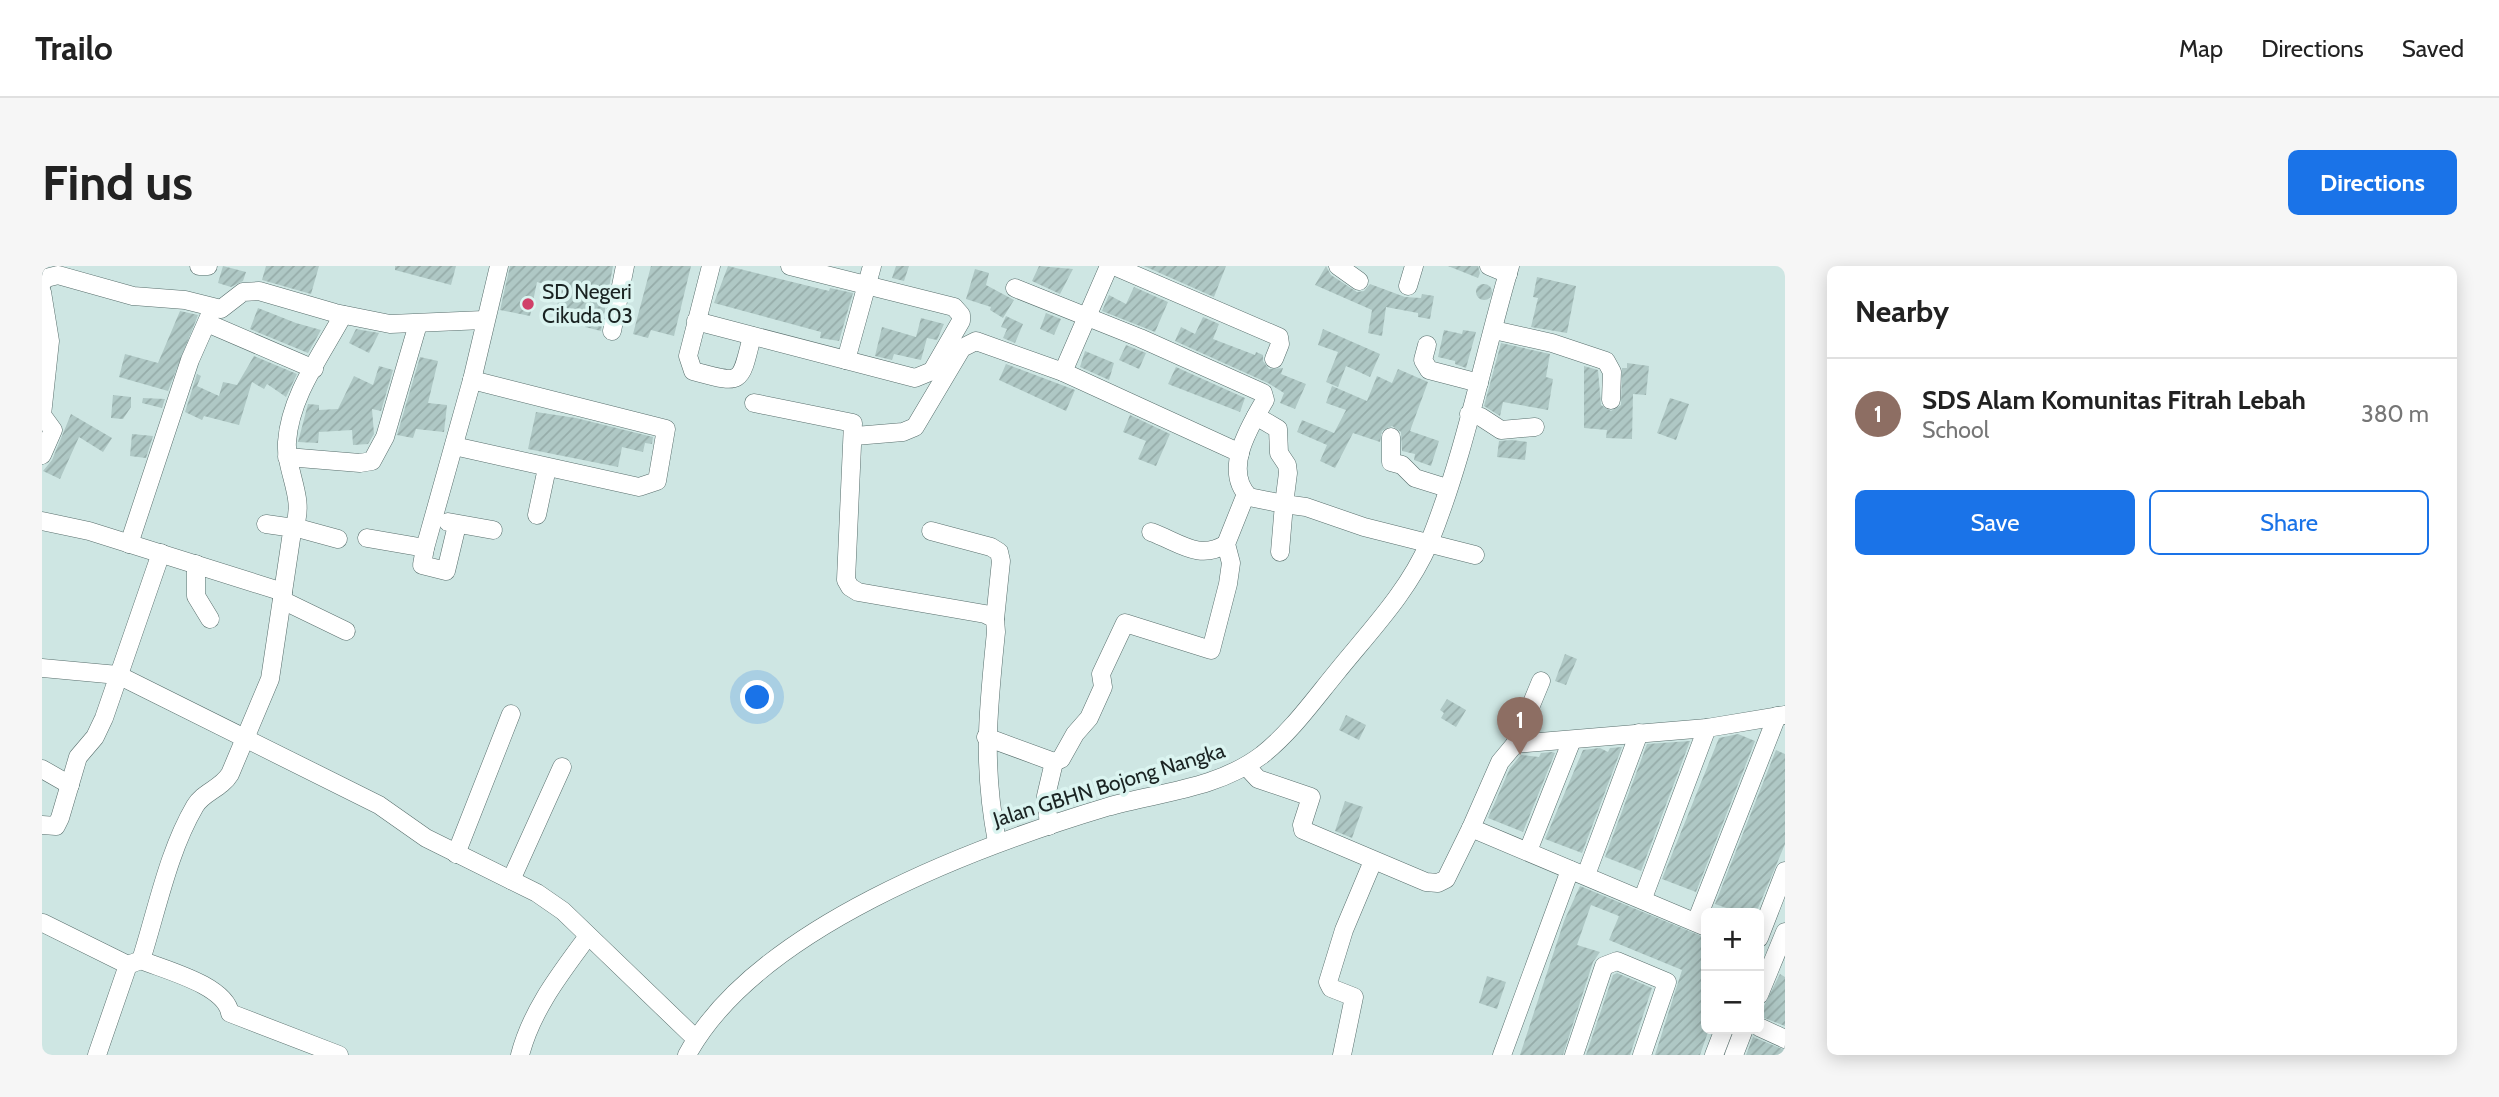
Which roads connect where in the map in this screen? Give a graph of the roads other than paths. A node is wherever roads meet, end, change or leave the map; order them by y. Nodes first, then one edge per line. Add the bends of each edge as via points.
1 (199, 266) edge
2 (208, 266) edge
3 (499, 266) edge
4 (625, 266) edge
5 (711, 266) edge
6 (790, 266) edge
7 (872, 266) edge
8 (1109, 266) edge
9 (1115, 266) edge
10 (1338, 266) edge
11 (1414, 266) edge
12 (1489, 266) edge
13 (1509, 270) edge
14 (1359, 281) dead end
15 (42, 283) edge
16 (867, 285) junction
17 (1408, 285) dead end
18 (1015, 288) dead end
19 (42, 292) edge
20 (343, 315) junction
21 (1086, 315) junction
22 (210, 316) junction
23 (484, 320) junction
24 (696, 321) junction
25 (418, 324) junction
26 (1494, 330) junction
27 (612, 331) dead end
28 (752, 336) junction
29 (1427, 345) dead end
30 (1273, 359) dead end
31 (846, 360) junction
32 (314, 369) junction
33 (1063, 372) junction
34 (472, 380) junction
35 (1479, 383) junction
36 (1611, 400) dead end
37 (754, 403) dead end
38 (1469, 414) junction
39 (42, 415) edge
40 (1256, 416) junction
41 (1535, 426) dead end
42 (855, 436) junction
43 (1391, 437) dead end
44 (454, 446) junction
45 (1240, 453) junction
46 (42, 455) edge
47 (286, 457) junction
48 (547, 468) junction
49 (1447, 488) junction
50 (1246, 494) junction
51 (1284, 504) junction
52 (537, 515) dead end
53 (433, 518) junction
54 (42, 521) edge
55 (266, 524) dead end
56 (457, 525) junction
57 (292, 527) junction
58 (493, 530) dead end
59 (931, 531) dead end
60 (1151, 532) dead end
61 (368, 538) dead end
62 (338, 540) dead end
63 (1429, 543) junction
64 (129, 544) junction
65 (1226, 544) junction
66 (425, 548) junction
67 (1280, 552) dead end
68 (161, 553) junction
69 (1475, 555) dead end
70 (196, 564) junction
71 (282, 596) junction
72 (995, 619) junction
73 (210, 620) dead end
74 (346, 631) dead end
75 (42, 668) edge
76 (118, 675) junction
77 (1541, 681) dead end
78 (511, 714) dead end
79 (1781, 715) edge
80 (1707, 729) junction
81 (1639, 733) junction
82 (248, 737) junction
83 (986, 737) junction
84 (1572, 740) junction
85 (1515, 744) junction
86 (1054, 762) junction
87 (1246, 766) junction
88 (562, 767) dead end
89 (42, 769) edge
90 (70, 785) junction
91 (42, 825) edge
92 (1049, 826) junction
93 (1471, 828) junction
94 (997, 842) junction
95 (1528, 851) junction
96 (456, 855) junction
97 (1373, 861) junction
98 (1785, 871) edge
99 (1578, 872) junction
100 (512, 880) junction
101 (1643, 898) junction
102 (1707, 908) edge
103 (43, 923) edge
104 (1701, 925) edge
105 (1764, 925) edge
106 (1785, 932) edge
107 (588, 936) junction
108 (1773, 959) edge
109 (134, 963) junction
110 (1764, 982) edge
111 (1764, 1029) edge
112 (1722, 1034) edge
113 (1742, 1034) edge
114 (1785, 1039) edge
115 (691, 1047) edge
116 (97, 1055) edge
117 (339, 1055) edge
118 (520, 1055) edge
119 (1342, 1055) edge
120 (1502, 1055) edge
121 (1574, 1055) edge
122 (1642, 1055) edge
123 (1714, 1055) edge
124 (1734, 1055) edge

1 - 2 street
3 - 23 street
4 - 27 street
5 - 24 street
6 - 16 street
7 - 16 street
8 - 21 street
9 - 30 street via 1279,337
10 - 14 street
11 - 17 street
12 - 13 street
13 - 26 street, Jalan GBHN Bojong Nangka
15 - 22 street via 58,275 133,296 185,300
16 - 31 street
16 - 31 street via 954,307 961,321 932,371 921,378
18 - 21 street
19 - 39 street via 50,341
20 - 22 street via 259,291 243,292
20 - 25 street
20 - 32 street
21 - 33 street
21 - 40 street via 1262,393 1265,400
22 - 32 street
22 - 64 street via 190,360
23 - 25 street
23 - 34 street
24 - 28 street
24 - 28 street via 693,371 730,381 744,371
25 - 47 street via 385,437 372,461
26 - 35 street, Jalan GBHN Bojong Nangka
26 - 36 street via 1552,342 1606,361 1612,372
28 - 31 street
29 - 35 street via 1423,360 1429,370
32 - 47 street via 293,412
33 - 42 street via 990,345 967,343 915,426 903,432
33 - 45 street
34 - 44 street
34 - 48 street via 666,429 657,481 649,486
35 - 38 street, Jalan GBHN Bojong Nangka
37 - 42 street via 850,421
38 - 41 street via 1502,430
38 - 49 street, Jalan GBHN Bojong Nangka
39 - 46 street via 53,430
40 - 45 street
40 - 51 street via 1278,429 1279,453 1288,469
42 - 72 street via 846,516 846,580 850,587
43 - 49 street via 1391,462 1405,466 1415,478
44 - 48 street
44 - 53 street
45 - 50 street
47 - 57 street via 298,510
48 - 52 street
49 - 63 street, Jalan GBHN Bojong Nangka
50 - 51 street
50 - 65 street
51 - 63 street
51 - 67 street
53 - 56 street
53 - 66 street
54 - 64 street
55 - 57 street
56 - 58 street
56 - 66 street via 446,571 422,565
57 - 62 street
57 - 71 street
59 - 72 street via 999,552
60 - 65 street via 1202,553
61 - 66 street
63 - 69 street
63 - 87 street, Jalan GBHN Bojong Nangka via 1383,616 1290,728
64 - 68 street
65 - 86 street via 1231,563 1211,650 1125,623 1101,674 1103,687 1089,718 1061,759
68 - 70 street
68 - 76 street
70 - 71 street
70 - 73 street via 196,596
71 - 74 street
71 - 82 street via 270,679
72 - 83 street
75 - 76 street
76 - 82 street
76 - 90 street via 99,728 78,757
77 - 85 street
78 - 96 street
79 - 80 street
79 - 102 street
80 - 81 street
80 - 101 street
81 - 84 street
81 - 99 street
82 - 96 street via 379,805
82 - 109 street via 227,780 195,804
83 - 86 street
83 - 94 street
84 - 85 street
84 - 95 street
85 - 93 street via 1500,762
86 - 92 street via 1046,796
87 - 92 street, Jalan GBHN Bojong Nangka via 1196,787 1110,806
87 - 97 street via 1258,779 1311,797 1303,830
88 - 100 street
89 - 90 street
90 - 91 street via 56,826
92 - 94 street, Jalan GBHN Bojong Nangka
93 - 95 street
93 - 97 street via 1441,882 1422,880
94 - 115 street, Jalan GBHN Bojong Nangka via 924,873 780,954 734,993
95 - 99 street
96 - 100 street
97 - 119 street via 1328,982 1331,988 1354,997
98 - 105 street
99 - 101 street
99 - 120 street
100 - 107 street via 563,911
101 - 104 street
103 - 109 street
106 - 108 street
107 - 115 street
107 - 118 street via 540,1006
108 - 110 street
109 - 116 street
109 - 117 street via 214,989 230,1013
111 - 114 street
112 - 123 street
113 - 124 street
121 - 122 street via 1604,966 1617,961 1667,982

